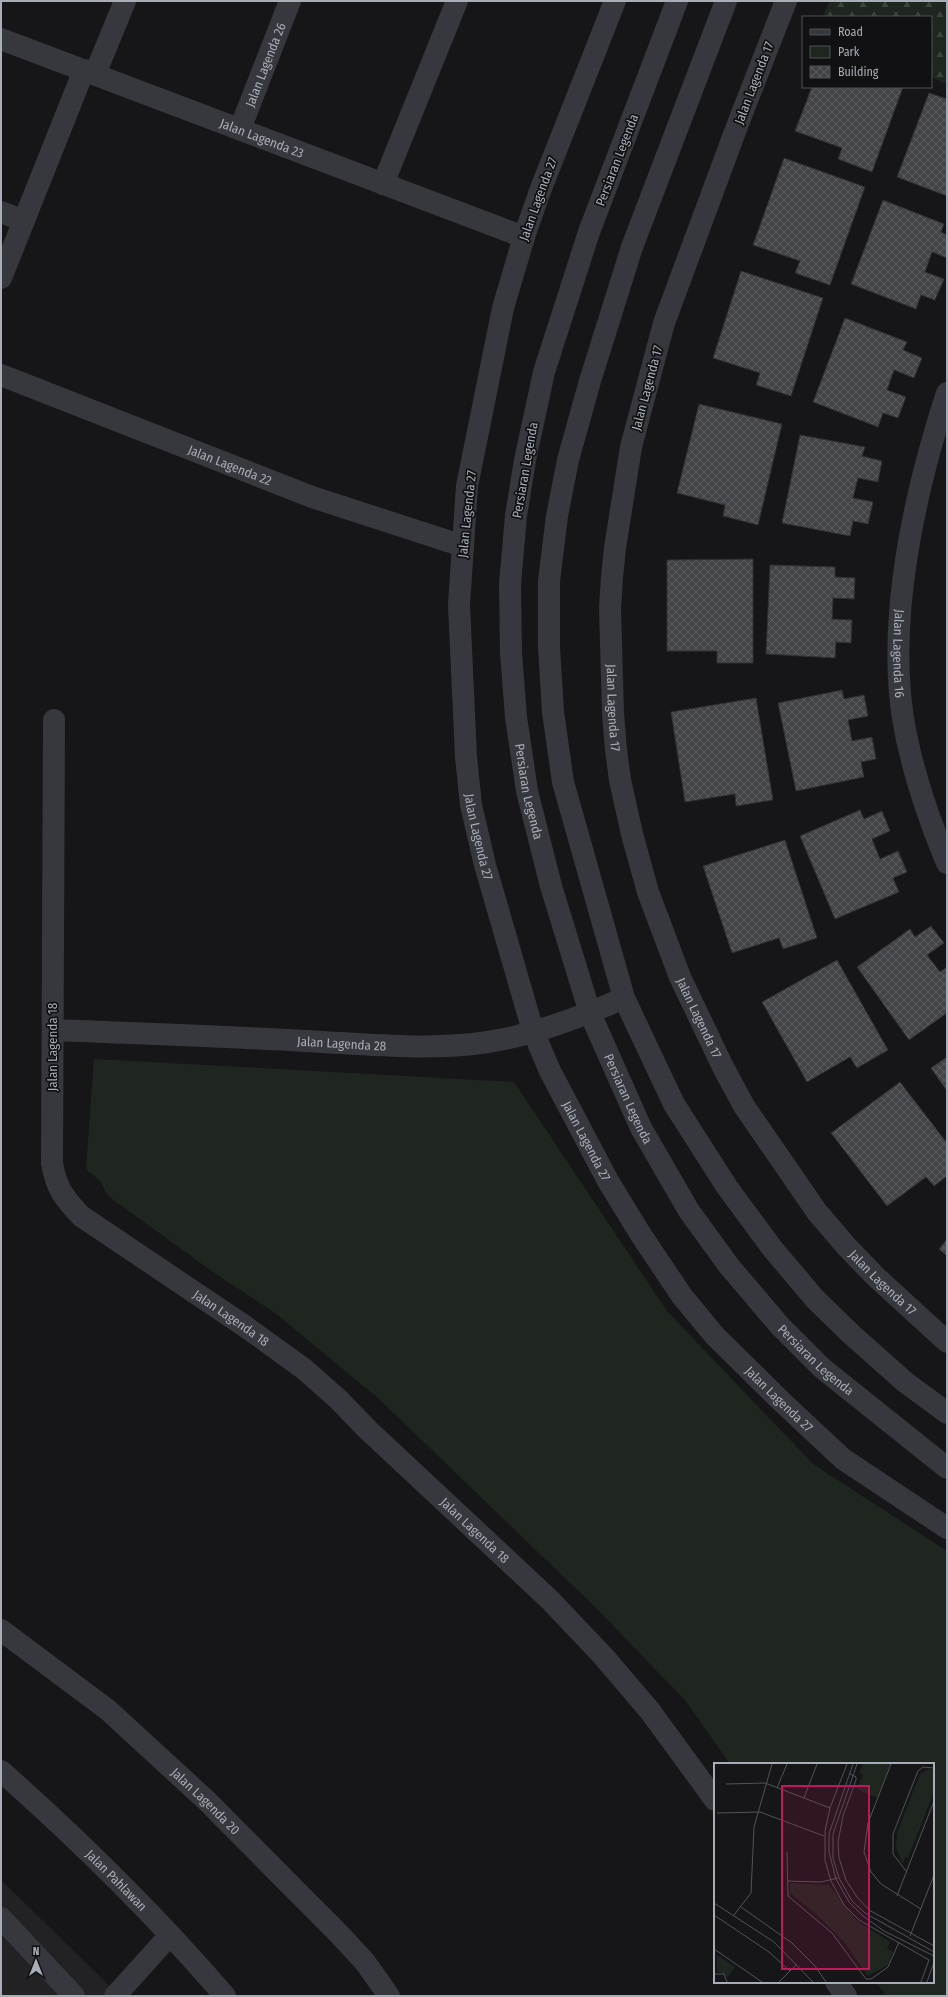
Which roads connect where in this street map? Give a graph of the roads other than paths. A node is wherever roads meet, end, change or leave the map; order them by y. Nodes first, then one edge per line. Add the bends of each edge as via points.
1 (125, 1) edge
2 (290, 1) edge
3 (457, 1) edge
4 (615, 1) edge
5 (678, 1) edge
6 (726, 1) edge
7 (786, 1) edge
8 (1, 39) edge
9 (90, 72) junction
10 (240, 129) junction
11 (383, 184) junction
12 (1, 212) edge
13 (24, 221) junction
14 (524, 237) junction
15 (1, 278) edge
16 (1, 375) edge
17 (947, 393) edge
18 (463, 546) junction
19 (54, 720) dead end
20 (947, 863) edge
21 (624, 998) junction
22 (590, 1013) junction
23 (53, 1030) junction
24 (533, 1031) junction
25 (947, 1342) edge
26 (947, 1413) edge
27 (947, 1468) edge
28 (947, 1528) edge
29 (1, 1630) edge
30 (1, 1771) edge
31 (714, 1799) edge
32 (1, 1918) edge
33 (170, 1935) junction
34 (837, 1983) edge
35 (74, 1996) edge
36 (115, 1996) edge
37 (225, 1996) edge
38 (389, 1996) edge
39 (846, 1996) edge

1 - 9 street
2 - 10 street, Jalan Lagenda 26
3 - 11 street
4 - 14 street, Jalan Lagenda 27
5 - 22 street, Persiaran Legenda via 589,232 544,372 525,460 515,523 510,584 511,653 517,724 528,791 551,886
6 - 21 street via 632,247 590,382 568,460 557,516 549,581 552,704 563,782
7 - 25 street, Jalan Lagenda 17 via 667,316 631,447 615,548 610,608 616,750 632,834 648,892 680,977 744,1106 846,1247
8 - 9 street, Jalan Lagenda 23
9 - 10 street, Jalan Lagenda 23
9 - 13 street
10 - 11 street, Jalan Lagenda 23
11 - 14 street, Jalan Lagenda 23
12 - 13 street
13 - 15 street
14 - 18 street, Jalan Lagenda 27 via 503,308 469,478
16 - 18 street, Jalan Lagenda 22 via 312,497
17 - 20 street, Jalan Lagenda 16 via 923,476 910,540 900,604 898,661 903,718 915,772
18 - 24 street, Jalan Lagenda 27 via 459,605 466,757 471,805
19 - 23 street, Jalan Lagenda 18
21 - 22 street, Jalan Lagenda 28
21 - 26 street via 674,1104 727,1187 772,1248 815,1299 851,1334 905,1382
22 - 24 street, Jalan Lagenda 28
22 - 27 street, Persiaran Legenda via 641,1128 689,1211 729,1266 780,1326 822,1368
23 - 24 street, Jalan Lagenda 28 via 430,1047 489,1042
23 - 31 street, Jalan Lagenda 18 via 52,1163 54,1179 64,1198 81,1216 280,1351 338,1399 550,1600 599,1651 650,1711
24 - 28 street, Jalan Lagenda 27 via 550,1070 608,1181 682,1296 715,1336 843,1459
29 - 38 street, Jalan Lagenda 20 via 108,1710 207,1802 340,1935 365,1962
30 - 33 street, Jalan Pahlawan via 48,1812
32 - 35 street
33 - 36 street
33 - 37 street, Jalan Pahlawan
34 - 39 street

